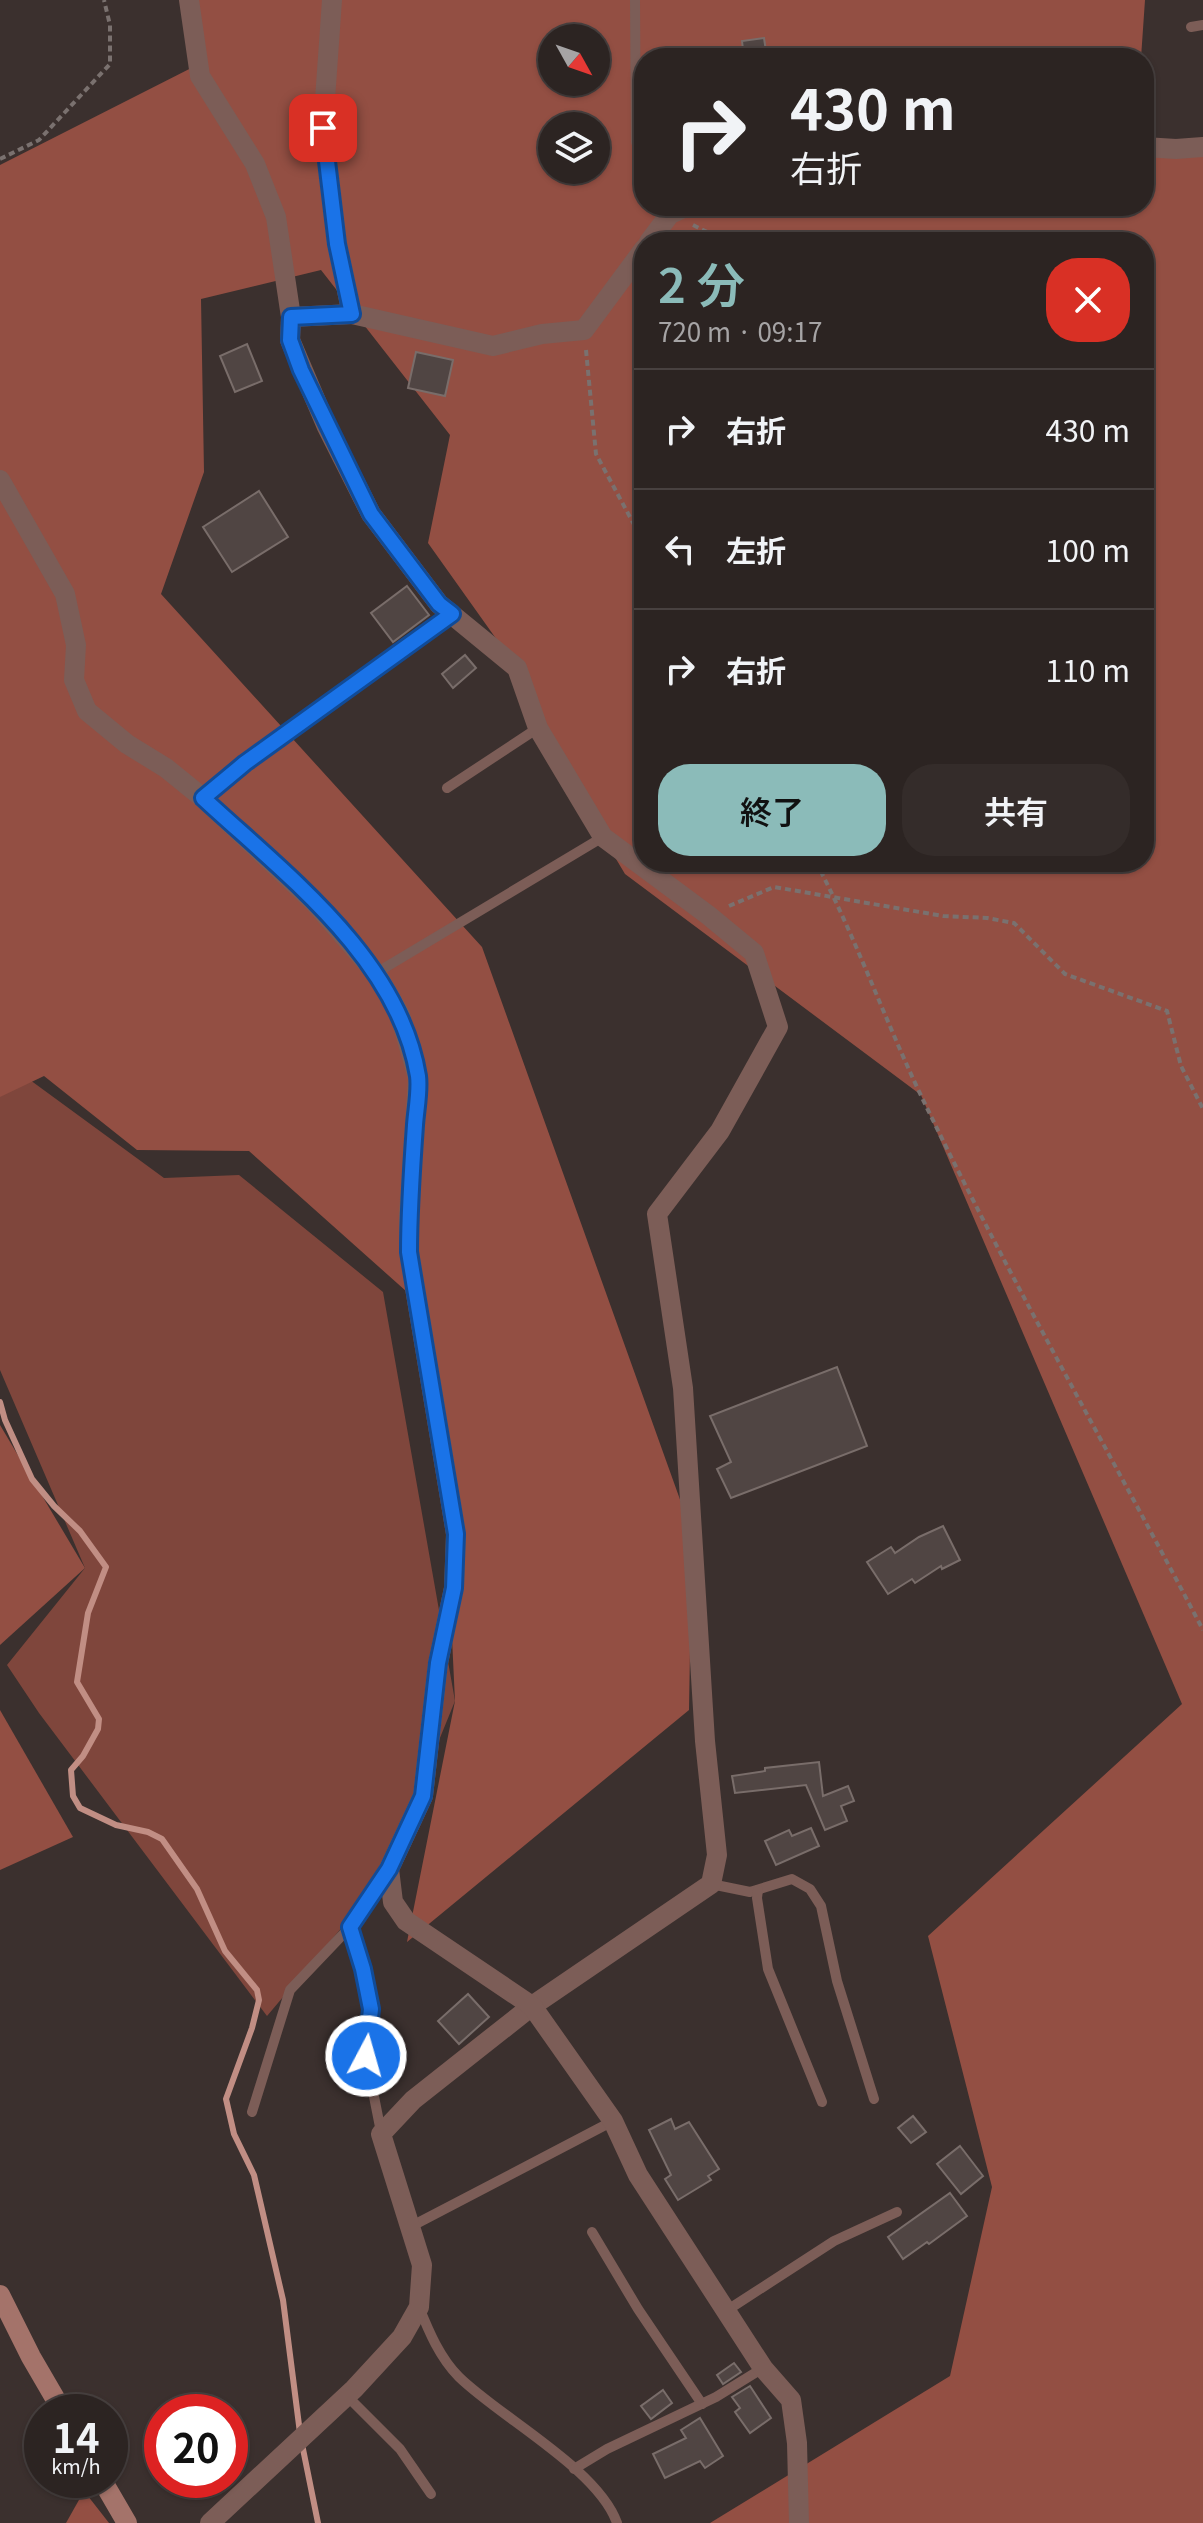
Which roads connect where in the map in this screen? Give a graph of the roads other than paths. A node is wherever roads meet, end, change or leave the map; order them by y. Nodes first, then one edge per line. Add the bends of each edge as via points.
1 (189, 0) edge
2 (332, 0) edge
3 (635, 0) edge
4 (1203, 25) edge
5 (1191, 27) dead end
6 (637, 48) edge
7 (1203, 147) edge
8 (1154, 148) edge
9 (669, 216) edge
10 (657, 232) edge
11 (634, 262) edge
12 (352, 314) junction
13 (291, 317) junction
14 (0, 480) edge
15 (452, 614) junction
16 (538, 728) junction
17 (447, 788) dead end
18 (203, 798) junction
19 (603, 837) junction
20 (634, 860) edge
21 (650, 872) edge
22 (376, 973) junction
23 (389, 1869) junction
24 (711, 1884) junction
25 (758, 1890) junction
26 (350, 1927) junction
27 (532, 2006) junction
28 (874, 2099) dead end
29 (822, 2102) dead end
30 (252, 2112) dead end
31 (613, 2121) junction
32 (381, 2134) junction
33 (897, 2212) dead end
34 (410, 2227) junction
35 (592, 2232) dead end
36 (0, 2295) edge
37 (419, 2307) junction
38 (726, 2311) junction
39 (763, 2368) junction
40 (53, 2394) edge
41 (347, 2396) junction
42 (702, 2404) junction
43 (574, 2469) junction
44 (431, 2494) dead end
45 (112, 2498) edge
46 (127, 2523) edge
47 (210, 2523) edge
48 (617, 2523) edge
49 (799, 2523) edge

1 - 13 street via 200,76 255,164 276,217
2 - 12 street via 323,128 337,244
3 - 6 lane
4 - 5 lane
7 - 8 street
9 - 10 street
11 - 12 street via 584,330 493,346
12 - 13 street
13 - 15 street via 290,340 301,370 371,514
14 - 18 street via 65,594 76,645 74,680 87,711
15 - 16 street via 517,668
15 - 18 lane
16 - 17 lane
16 - 19 street
18 - 22 street via 314,902
19 - 20 street
19 - 22 lane
21 - 24 street via 754,953 778,1027 720,1131 657,1214 683,1388 717,1855
22 - 23 street via 400,1015 418,1078 409,1252 456,1534 454,1588 438,1663 423,1796
23 - 26 lane
23 - 27 street via 393,1902 406,1921
24 - 25 lane
24 - 27 street
25 - 28 lane via 792,1879 810,1889 821,1906 837,1981
25 - 29 lane via 768,1969
26 - 30 lane via 290,1990
26 - 32 lane via 371,2009 366,2056
27 - 31 street
27 - 32 street via 413,2100
31 - 34 lane
31 - 38 street via 638,2175
32 - 34 street
33 - 38 lane via 834,2241
34 - 37 street via 422,2265
35 - 42 lane
36 - 40 street
37 - 41 street via 402,2337
37 - 43 lane via 432,2339 458,2376
38 - 39 street
39 - 42 lane
39 - 49 street via 791,2400
41 - 44 lane via 400,2449
41 - 47 street
42 - 43 lane
43 - 48 lane via 612,2508
45 - 46 street

